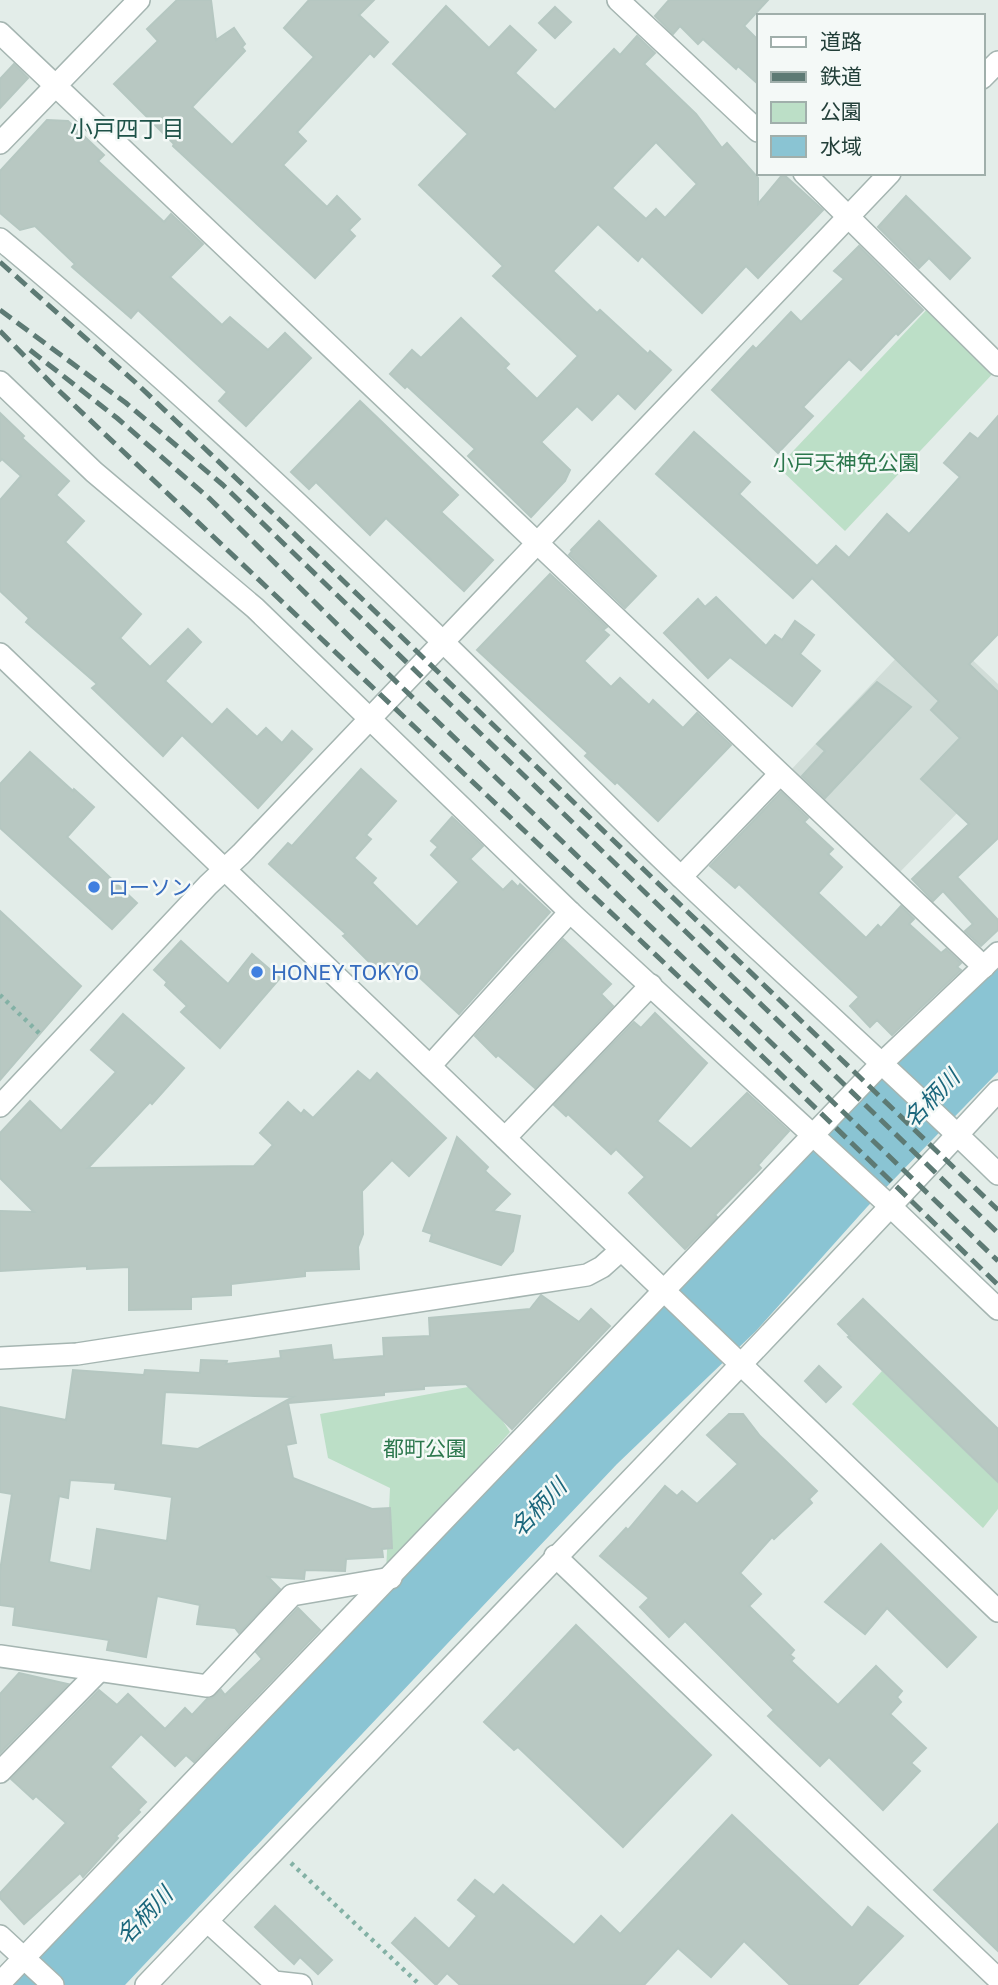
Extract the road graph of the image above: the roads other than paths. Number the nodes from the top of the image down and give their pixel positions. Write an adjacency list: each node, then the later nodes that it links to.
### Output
1 (139, 0): 6 (street)
2 (627, 3): 7 (street)
3 (0, 33): 6 (street)
4 (998, 62): 5 (street)
5 (984, 76)
6 (55, 86): 8 (street); 15 (street)
7 (757, 130)
8 (0, 143)
9 (806, 175): 11 (street)
10 (888, 175): 11 (street)
11 (849, 215): 13 (street); 15 (street)
12 (0, 239): 16 (street)
13 (998, 365)
14 (0, 382): 18 (street)
15 (537, 542): 16 (street); 19 (street)
16 (442, 641): 18 (street); 21 (street)
17 (0, 654): 20 (street)
18 (370, 717): 20 (street); 22 (street)
19 (779, 775): 21 (street); 23 (street)
20 (224, 868): 26 (street); 28 (street)
21 (681, 877): 25 (street)
22 (570, 912): 24 (street); 26 (street)
23 (991, 960): 25 (street)
24 (651, 985): 30 (street); 31 (street)
25 (885, 1065): 29 (street); 30 (street)
26 (430, 1066): 31 (street)
27 (998, 1091): 29 (street)
28 (0, 1105)
29 (954, 1131): 32 (street); 33 (street)
30 (814, 1136): 33 (street); 35 (street)
31 (505, 1138): 34 (street)
32 (998, 1174)
33 (885, 1202): 36 (street); 38 (street)
34 (621, 1250): 35 (street); 37 (street)
35 (666, 1294): 38 (street); 40 (street)
36 (998, 1309)
37 (0, 1358)
38 (738, 1363): 39 (street); 41 (street)
39 (555, 1556): 45 (street); 48 (street)
40 (391, 1578): 43 (street); 47 (street)
41 (998, 1611)
42 (0, 1656): 43 (street)
43 (99, 1671): 44 (street)
44 (0, 1772)
45 (207, 1921): 51 (street); 52 (street)
46 (0, 1936): 47 (street)
47 (24, 1958): 49 (street); 50 (street)
48 (998, 1979)
49 (0, 1983)
50 (53, 1985)
51 (146, 1985)
52 (301, 1985)

